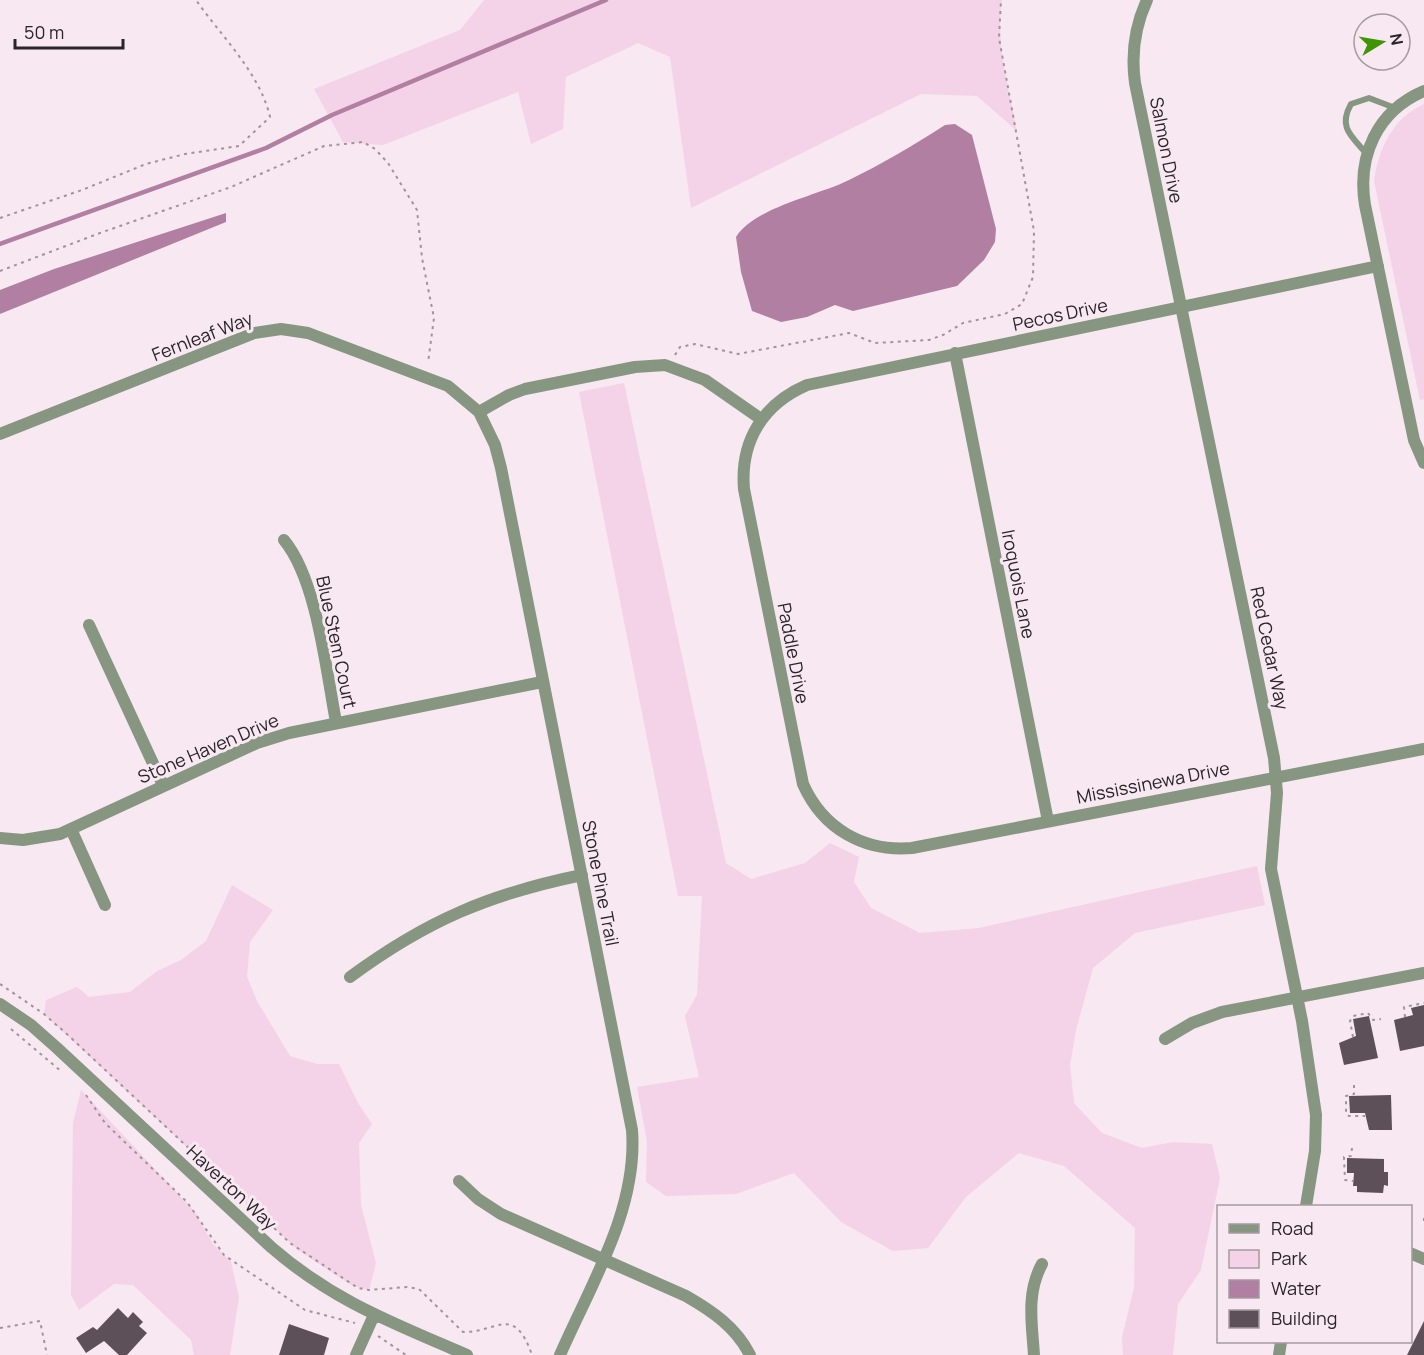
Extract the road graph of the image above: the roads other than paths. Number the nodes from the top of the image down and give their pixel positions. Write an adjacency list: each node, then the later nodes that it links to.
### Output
1 (1147, 0): 6 (street, Salmon Drive)
2 (1424, 91): 3 (street)
3 (1395, 108): 4 (street); 4 (lane)
4 (1366, 153): 5 (street)
5 (1378, 266): 6 (street, Pecos Drive); 11 (street)
6 (1180, 307): 7 (street, Pecos Drive); 17 (street, Red Cedar Way)
7 (955, 353): 9 (street, Pecos Drive); 19 (street, Iroquois Lane)
8 (479, 412): 9 (street); 10 (street, Fernleaf Way); 14 (street, Stone Pine Trail)
9 (761, 419): 22 (street, Paddle Drive)
10 (0, 434)
11 (1424, 463)
12 (284, 540): 15 (street, Blue Stem Court)
13 (89, 625): 18 (street)
14 (542, 682): 15 (street, Stone Haven Drive); 23 (street, Stone Pine Trail)
15 (336, 722): 18 (street, Stone Haven Drive)
16 (1424, 749): 17 (street, Mississinewa Drive)
17 (1277, 777): 19 (street, Mississinewa Drive); 27 (street, Red Cedar Way)
18 (163, 785): 20 (street, Stone Haven Drive)
19 (1048, 821): 22 (street, Mississinewa Drive)
20 (71, 829): 21 (street, Stone Haven Drive); 24 (street)
21 (0, 838)
22 (889, 848)
23 (582, 874): 26 (street); 32 (street, Stone Pine Trail)
24 (105, 905)
25 (1424, 973): 27 (street)
26 (350, 977)
27 (1297, 997): 29 (street); 31 (street, Red Cedar Way)
28 (0, 1004): 34 (street, Haverton Way)
29 (1165, 1039)
30 (459, 1181): 32 (street)
31 (1306, 1205)
32 (602, 1260): 37 (street, Stone Pine Trail); 38 (street)
33 (1042, 1264): 39 (street)
34 (374, 1315): 35 (street); 36 (street, Haverton Way)
35 (356, 1355)
36 (467, 1355)
37 (560, 1355)
38 (750, 1355)
39 (1034, 1355)

